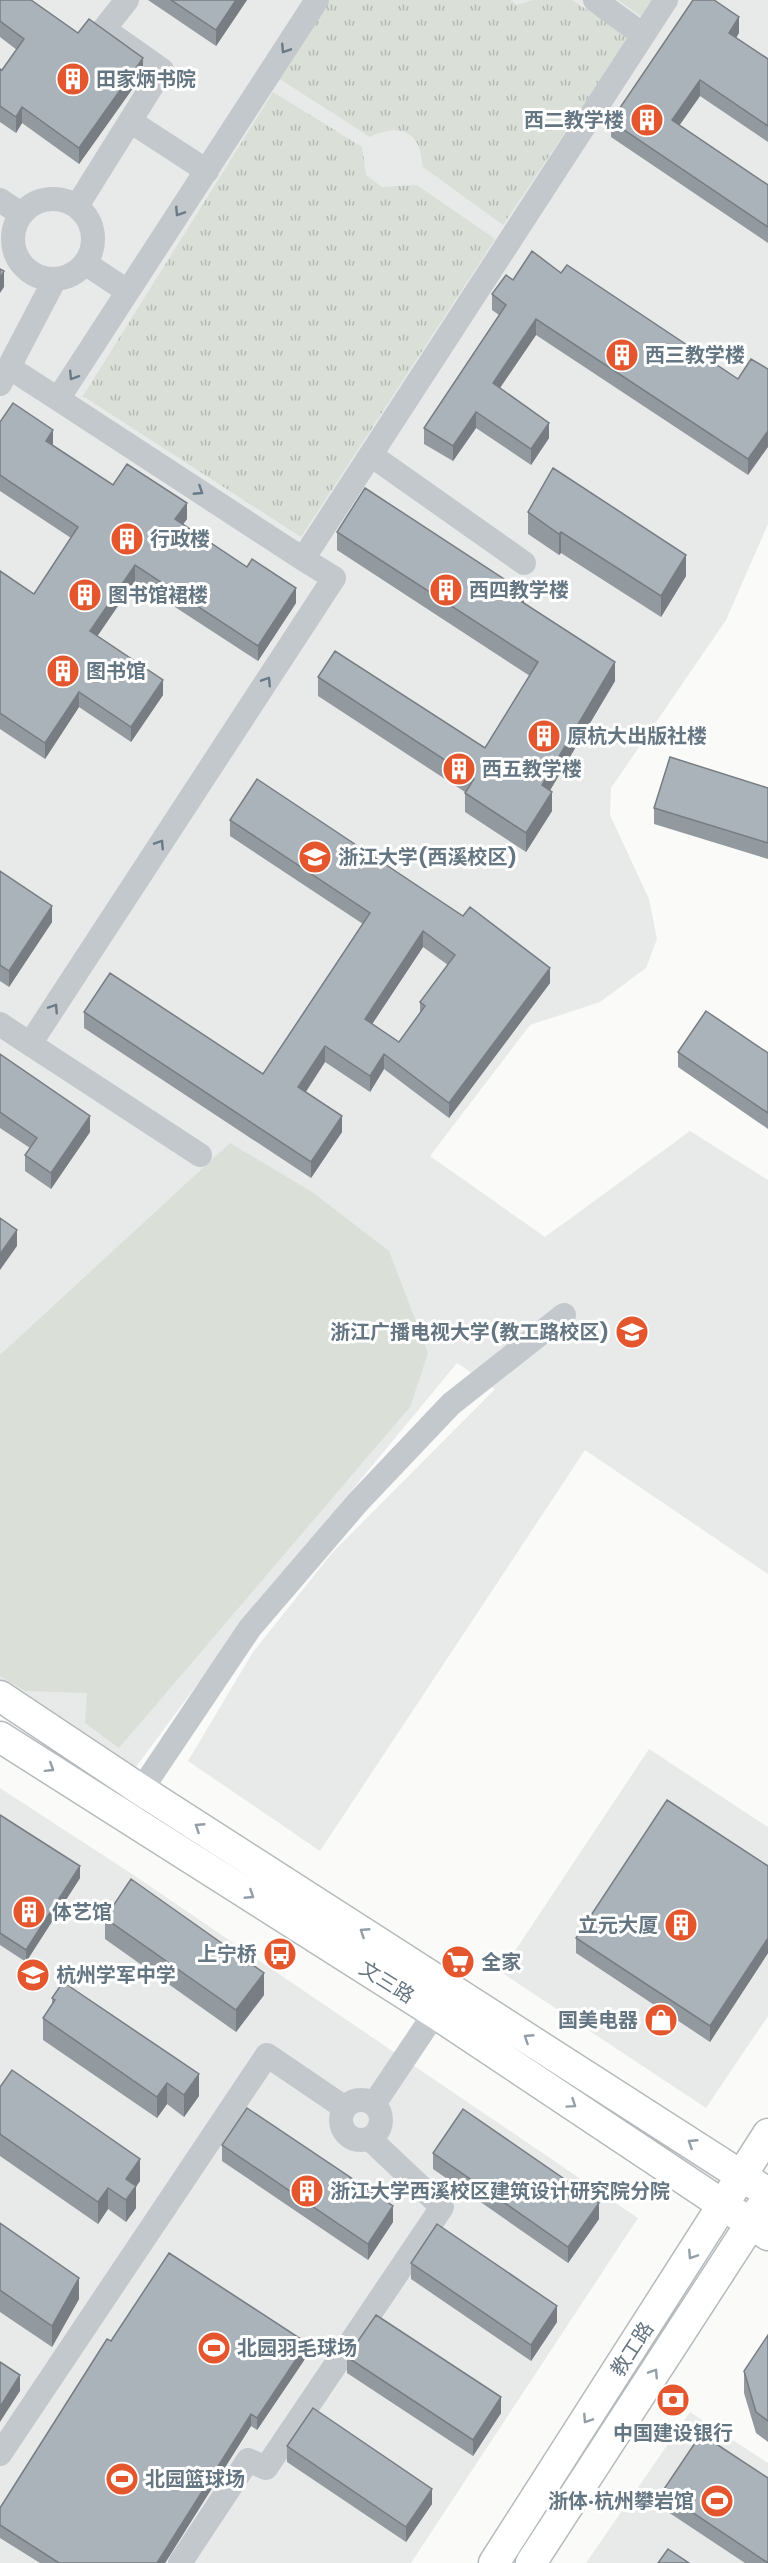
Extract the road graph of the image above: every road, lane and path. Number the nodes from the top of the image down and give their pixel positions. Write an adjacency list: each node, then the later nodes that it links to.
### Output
1 (127, 0): 6 (lane)
2 (317, 0): 7 (lane, one-way to 7)
3 (595, 0): 5 (lane)
4 (666, 0): 5 (lane)
5 (644, 35): 16 (lane)
6 (130, 121): 7 (lane); 9 (lane)
7 (207, 171): 13 (lane, one-way to 13)
8 (0, 200): 10 (lane)
9 (77, 206): 10 (lane); 11 (lane)
10 (21, 214): 12 (lane)
11 (85, 263): 12 (lane); 13 (lane)
12 (55, 279): 14 (lane)
13 (127, 291): 15 (lane, one-way to 15)
14 (5, 376): 15 (lane)
15 (58, 399): 17 (lane, one-way to 17)
16 (371, 455): 17 (lane); 18 (lane)
17 (303, 559): 20 (lane, one-way to 17)
18 (524, 563)
19 (0, 1024): 20 (lane)
20 (30, 1044): 21 (lane)
21 (200, 1155)
22 (564, 1315): 25 (lane)
23 (0, 1696): 25 (main road, 文三路)
24 (0, 1737): 26 (main road, 文三路, one-way to 26)
25 (141, 1790): 26 (lane); 32 (main road, 文三路, one-way to 25)
26 (124, 1815): 27 (main road, 文三路, one-way to 27)
27 (435, 2013): 28 (lane); 34 (main road, 文三路, one-way to 34)
28 (374, 2104): 29 (lane); 31 (lane)
29 (345, 2108): 31 (lane); 36 (lane)
30 (768, 2134): 32 (main road, 教工路)
31 (370, 2139): 37 (lane)
32 (741, 2174): 33 (main road, 文三路); 34 (main road, 教工路)
33 (768, 2194): 35 (main road, 教工路)
34 (724, 2206): 35 (main road, 文三路); 38 (main road, 教工路, one-way to 38)
35 (760, 2230): 39 (main road, 教工路, one-way to 35)
36 (0, 2454)
37 (180, 2563)
38 (494, 2563)
39 (531, 2563)

